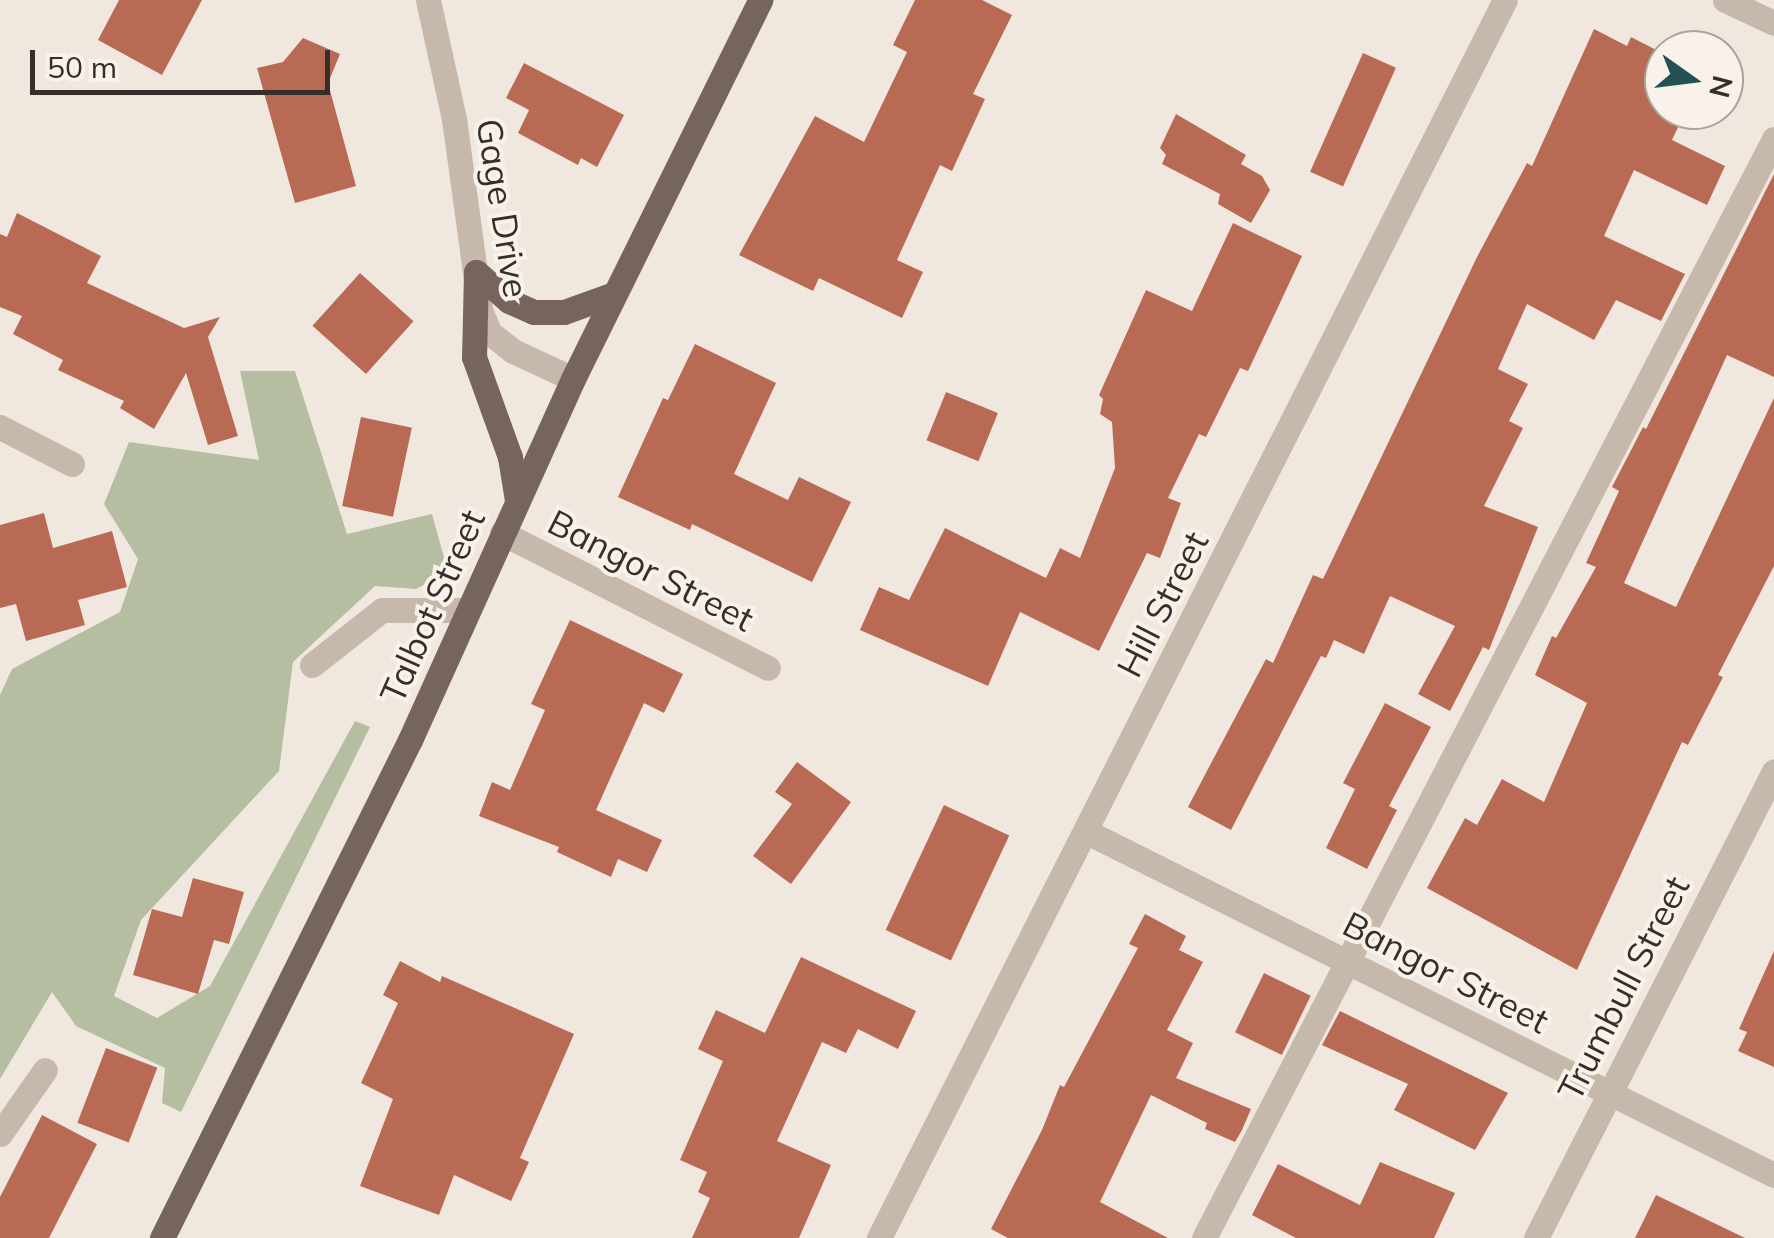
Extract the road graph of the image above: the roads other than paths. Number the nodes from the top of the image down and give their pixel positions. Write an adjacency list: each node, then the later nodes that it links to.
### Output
1 (428, 0): 7 (street, Gage Drive)
2 (760, 0): 8 (main road, Talbot Street)
3 (1505, 0): 18 (street, Hill Street)
4 (1725, 0): 5 (street)
5 (1774, 23)
6 (1774, 139): 19 (street)
7 (476, 272): 8 (main road); 9 (street, Gage Drive); 12 (main road)
8 (614, 294): 9 (main road, Talbot Street)
9 (573, 378): 12 (main road, Talbot Street)
10 (0, 427): 11 (street)
11 (72, 464)
12 (517, 501): 13 (main road, Talbot Street)
13 (502, 534): 14 (main road, Talbot Street); 16 (street, Bangor Street)
14 (468, 610): 15 (street); 24 (main road, Talbot Street)
15 (312, 665)
16 (768, 668)
17 (1774, 771): 21 (street, Trumbull Street)
18 (1087, 832): 19 (street, Bangor Street); 25 (street, Hill Street)
19 (1344, 960): 21 (street, Bangor Street); 26 (street)
20 (45, 1070): 22 (street)
21 (1609, 1092): 23 (street, Bangor Street); 27 (street, Trumbull Street)
22 (0, 1134)
23 (1774, 1175)
24 (162, 1238)
25 (879, 1238)
26 (1204, 1238)
27 (1536, 1238)

